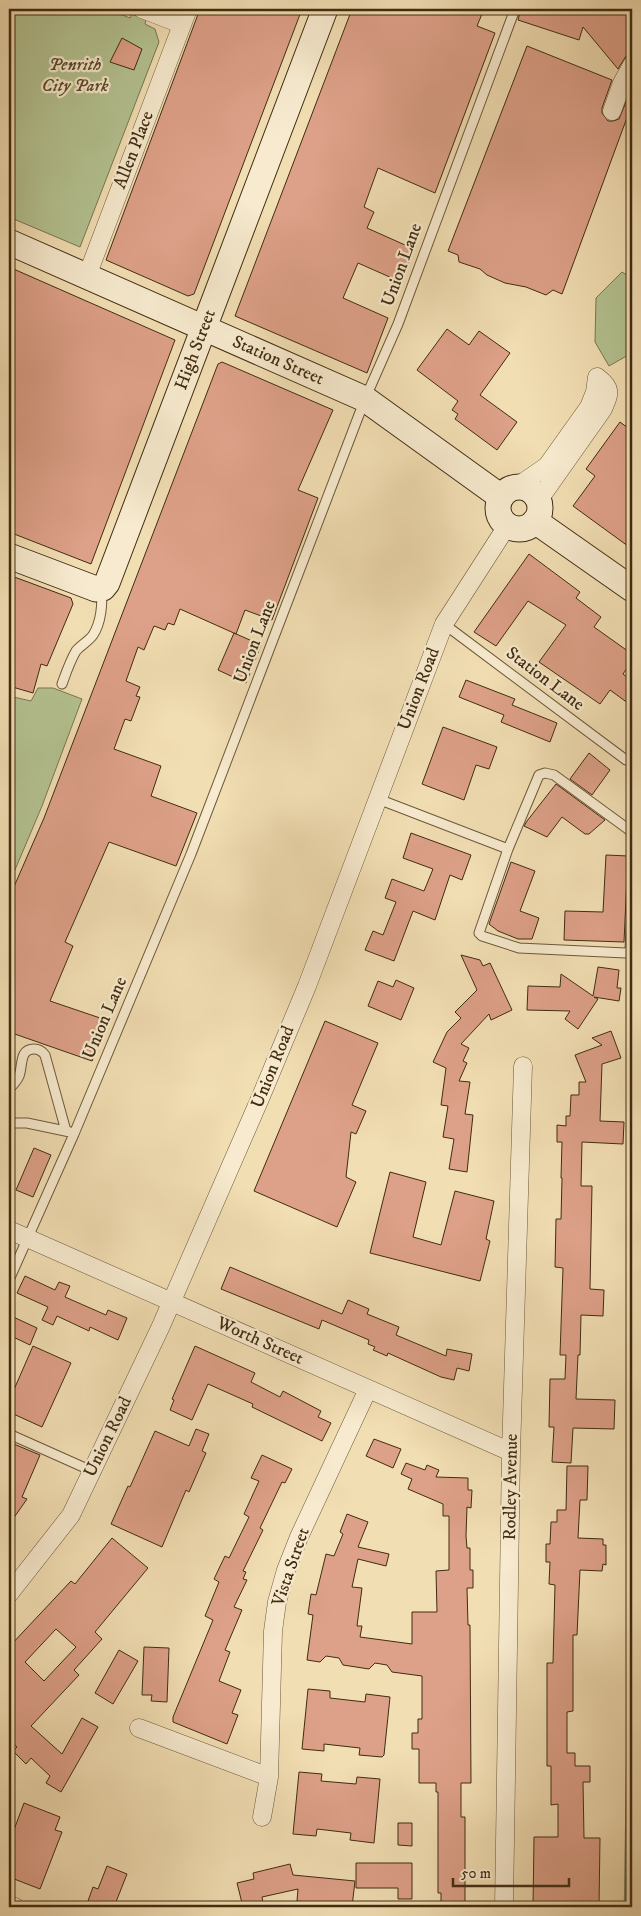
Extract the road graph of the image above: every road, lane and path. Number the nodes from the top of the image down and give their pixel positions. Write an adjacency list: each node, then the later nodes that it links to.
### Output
1 (142, 9): 4 (street, Allen Place)
2 (324, 9): 9 (street, High Street)
3 (516, 9): 10 (lane, Union Lane)
4 (184, 16): 8 (street, Allen Place)
5 (632, 65): 6 (street)
6 (612, 111)
7 (9, 242): 8 (street, Station Street)
8 (87, 276): 9 (street, Station Street)
9 (204, 327): 10 (street, Station Street); 15 (street, High Street)
10 (365, 399): 11 (street, Station Street); 27 (lane, Union Lane)
11 (508, 492): 12 (street); 12 (street); 13 (street)
12 (537, 511): 13 (street); 16 (street)
13 (507, 526): 17 (street, Union Road)
14 (9, 556): 15 (street)
15 (100, 589): 18 (lane)
16 (632, 589)
17 (444, 624): 19 (lane, Station Lane); 20 (street, Union Road)
18 (62, 684)
19 (626, 760)
20 (378, 798): 22 (lane); 31 (street, Union Road)
21 (632, 832): 22 (lane)
22 (508, 849): 23 (lane)
23 (632, 904)
24 (523, 1066): 34 (street, Rodley Avenue)
25 (9, 1088): 27 (lane)
26 (9, 1123): 27 (lane)
27 (70, 1132): 29 (lane, Union Lane)
28 (9, 1230): 29 (street, Worth Street)
29 (28, 1239): 30 (lane, Union Lane); 31 (street, Worth Street)
30 (9, 1280)
31 (172, 1303): 32 (street, Worth Street); 35 (street, Union Road)
32 (368, 1389): 34 (street, Worth Street); 38 (street, Vista Street)
33 (9, 1434): 35 (lane)
34 (511, 1452): 42 (street, Rodley Avenue)
35 (92, 1471): 36 (street, Union Road)
36 (9, 1594)
37 (139, 1728): 38 (street)
38 (269, 1777): 39 (street, Vista Street)
39 (262, 1817)
40 (9, 1905): 41 (street)
41 (15, 1907)
42 (504, 1907)

